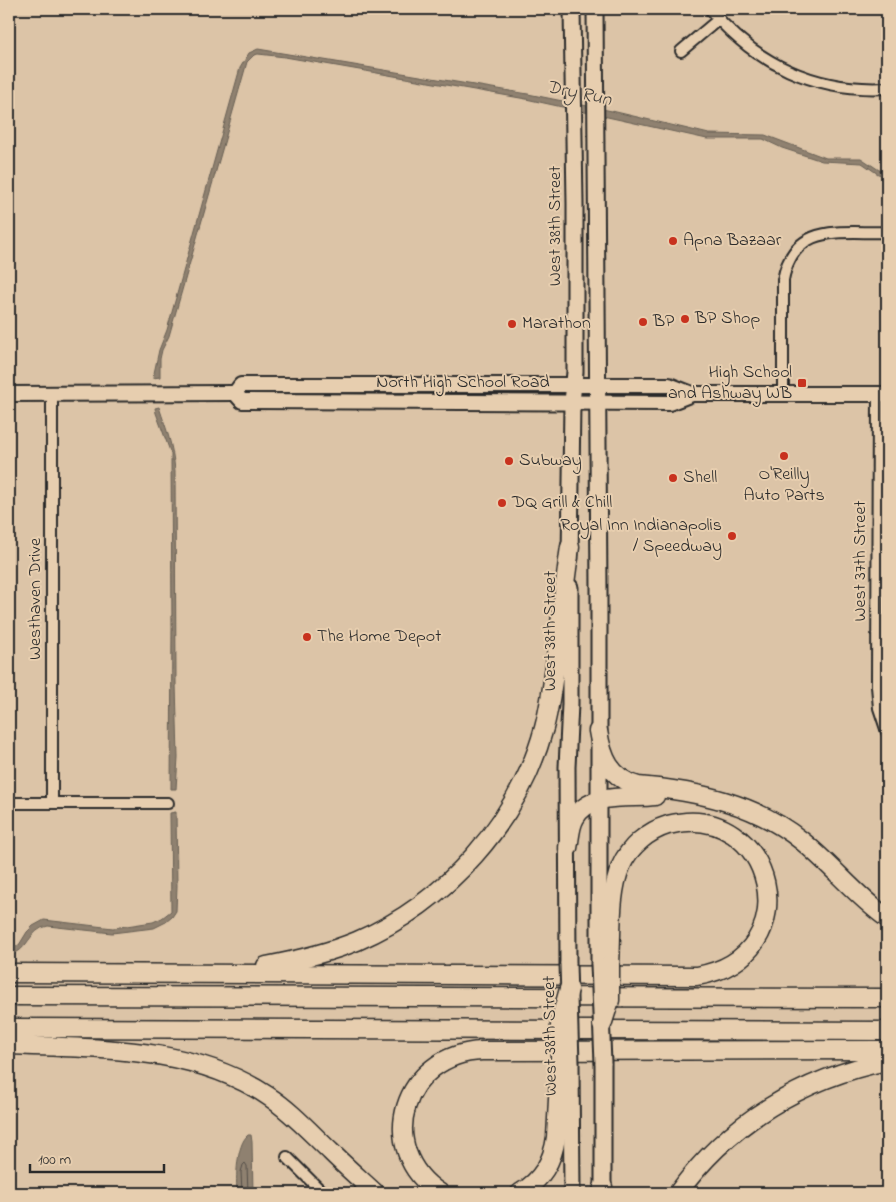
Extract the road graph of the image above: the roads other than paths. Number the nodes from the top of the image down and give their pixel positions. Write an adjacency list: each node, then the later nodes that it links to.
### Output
1 (572, 9): 8 (main road, West 38th Street)
2 (595, 9): 9 (main road)
3 (710, 9): 4 (street)
4 (719, 19): 5 (street); 6 (street)
5 (681, 51)
6 (887, 88)
7 (887, 232): 14 (street)
8 (575, 386): 9 (street, North High School Road); 10 (street, North High School Road); 16 (main road, West 38th Street)
9 (598, 386): 13 (street, North High School Road); 17 (main road)
10 (235, 393): 12 (street, North High School Road); 16 (street, North High School Road)
11 (9, 394): 12 (street, North High School Road)
12 (52, 394): 26 (street, Westhaven Drive)
13 (692, 394): 14 (street, North High School Road); 17 (street, North High School Road)
14 (783, 394): 15 (street, North High School Road)
15 (883, 394): 18 (street, West 37th Street)
16 (572, 403): 17 (street, North High School Road); 19 (main road, West 38th Street)
17 (598, 403): 22 (main road)
18 (882, 545): 20 (street, West 37th Street)
19 (570, 547): 28 (main road, West 38th Street); 32 (highway)
20 (882, 686): 21 (street, West 37th Street)
21 (886, 730)
22 (598, 731): 23 (highway); 24 (main road)
23 (683, 793): 24 (highway); 29 (highway)
24 (598, 801): 28 (highway); 30 (main road)
25 (9, 803): 26 (street)
26 (52, 803): 27 (street)
27 (168, 803)
28 (568, 848): 33 (main road, West 38th Street, bridge)
29 (887, 918)
30 (605, 964): 32 (highway); 36 (highway, bridge)
31 (9, 973): 32 (highway)
32 (191, 973)
33 (569, 989): 42 (highway, bridge)
34 (9, 996): 35 (highway)
35 (887, 998)
36 (602, 1025): 44 (main road, bridge)
37 (9, 1028): 38 (highway)
38 (887, 1031)
39 (9, 1045): 46 (highway)
40 (887, 1050): 47 (highway)
41 (887, 1061): 50 (highway)
42 (566, 1062): 48 (highway); 49 (main road, West 38th Street)
43 (287, 1157): 45 (street)
44 (602, 1191)
45 (323, 1193)
46 (375, 1193)
47 (440, 1193)
48 (520, 1193)
49 (572, 1193)
50 (678, 1193)

